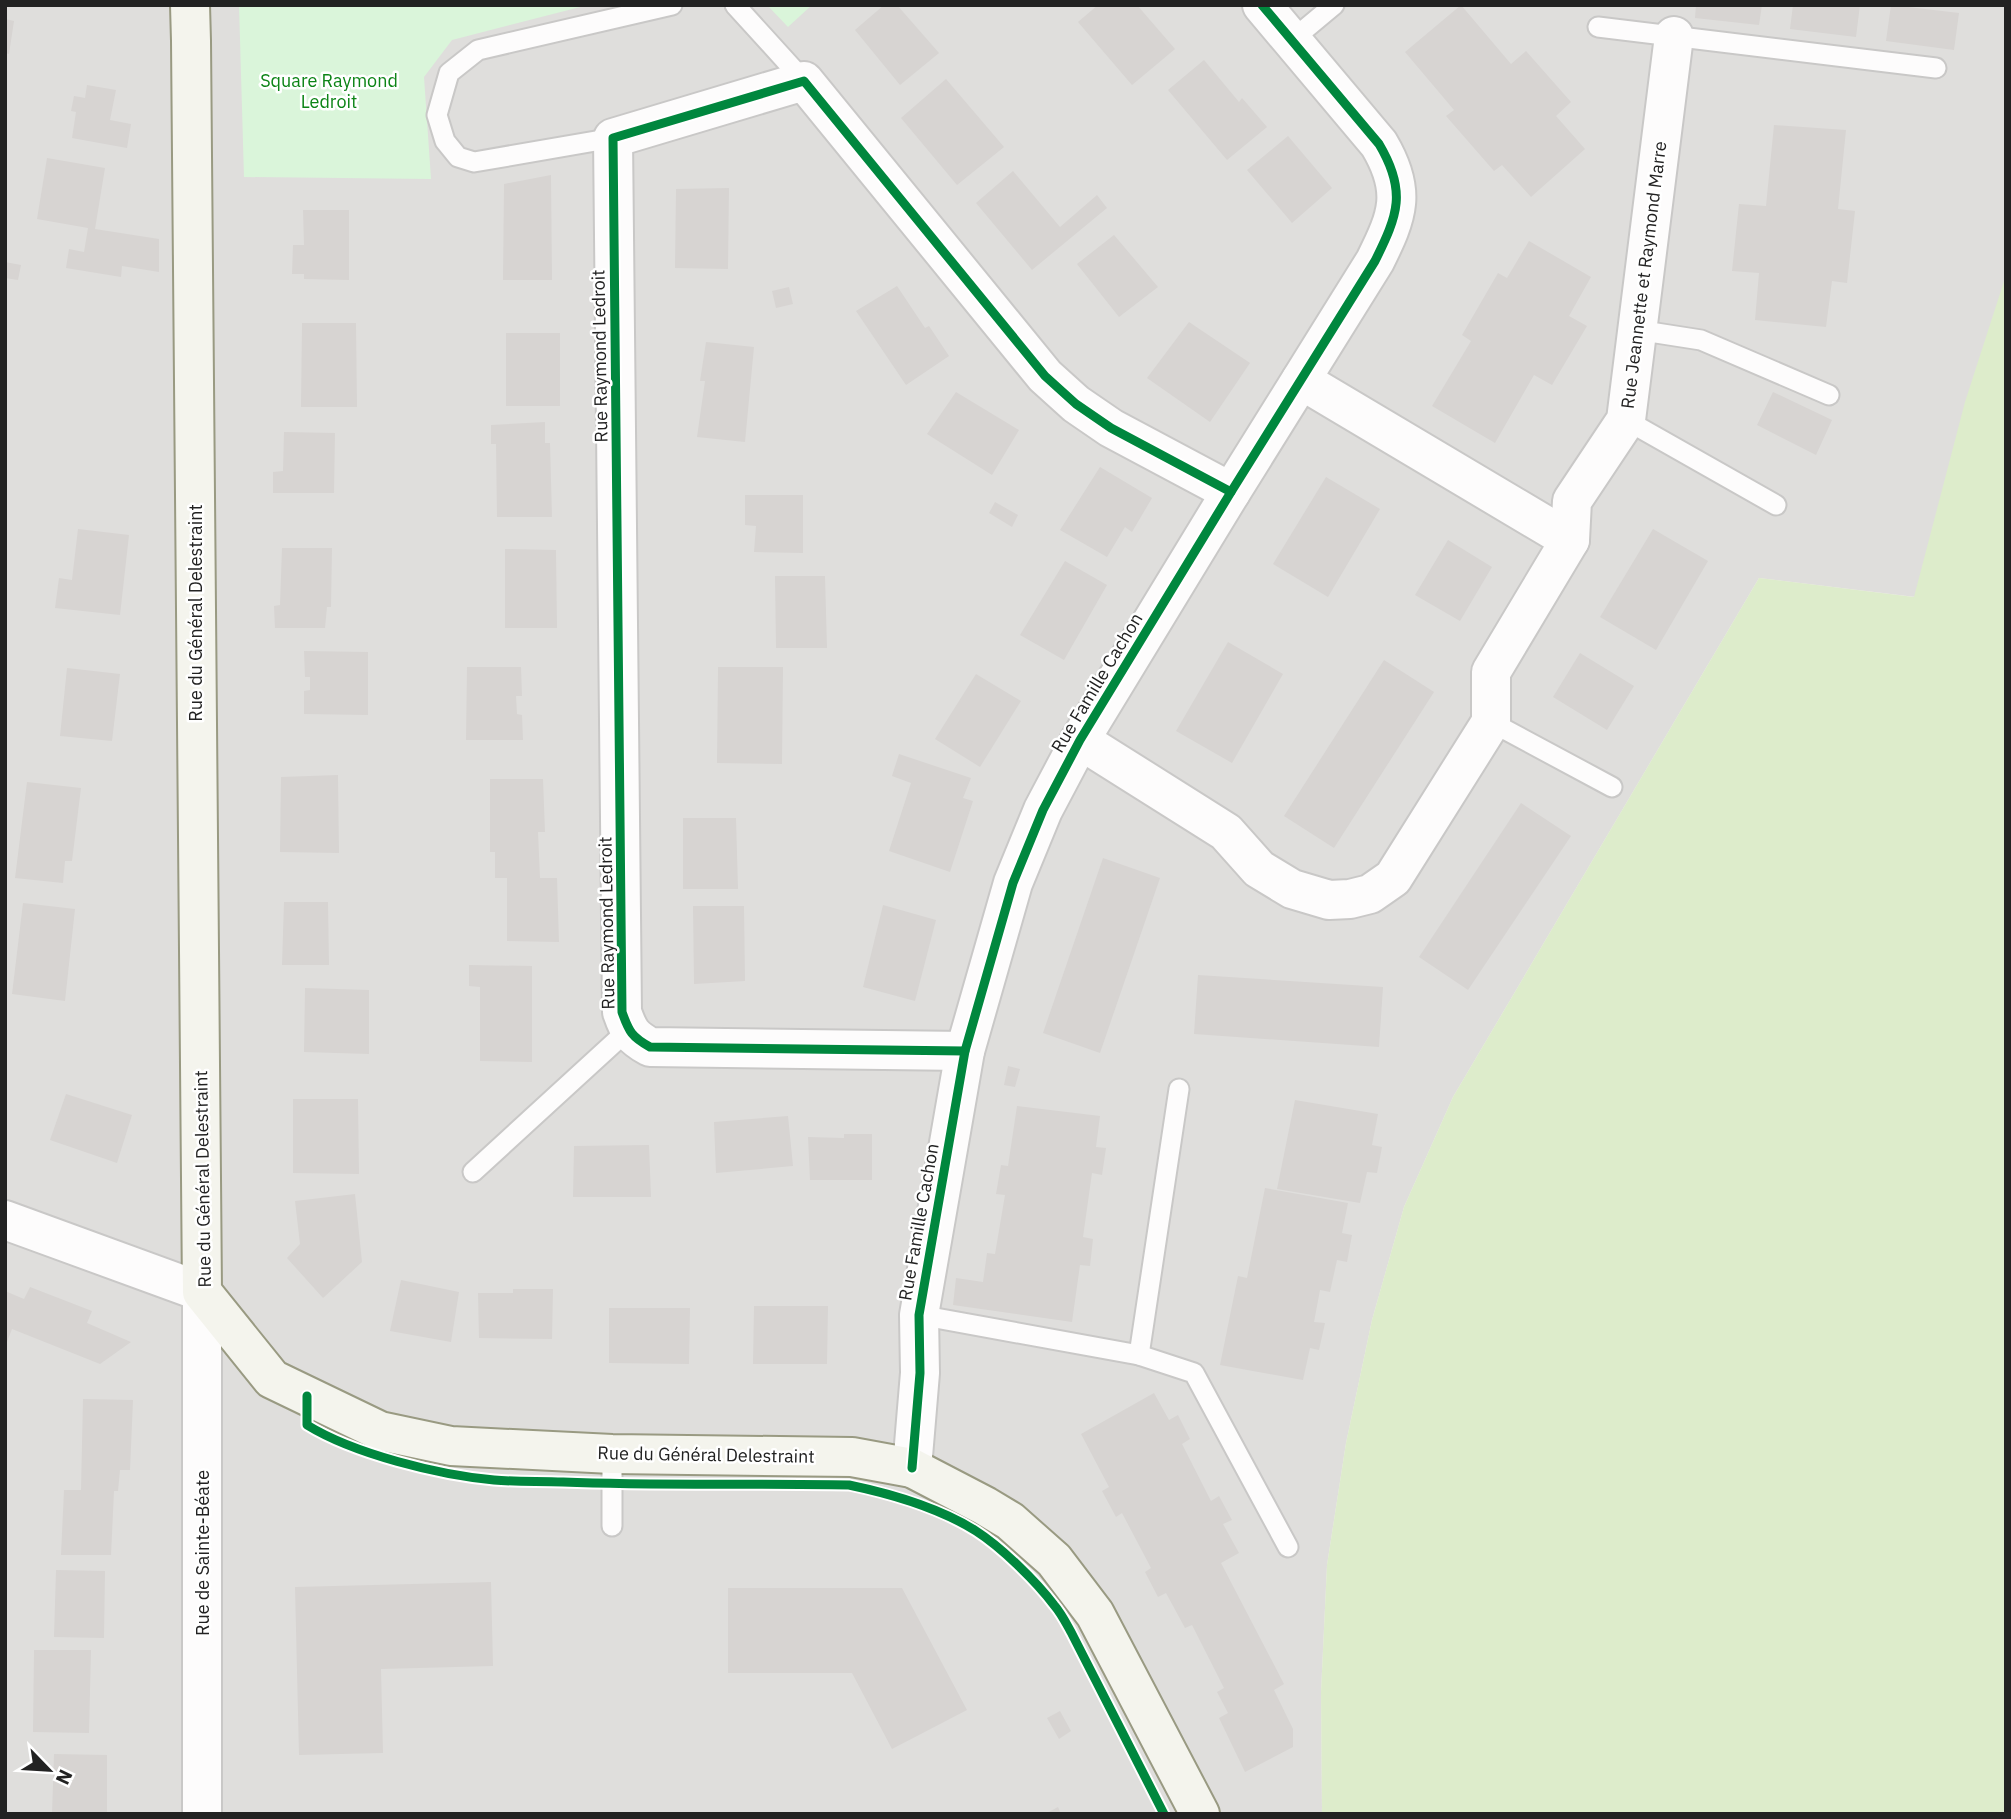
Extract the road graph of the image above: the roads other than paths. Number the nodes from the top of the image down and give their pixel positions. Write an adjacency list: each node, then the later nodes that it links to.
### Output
1 (190, 5): 27 (street, Rue du Général Delestraint)
2 (672, 5): 11 (lane)
3 (735, 5): 10 (lane)
4 (1262, 5): 8 (street, Rue Famille Cachon)
5 (1334, 5): 8 (lane)
6 (1598, 27): 7 (lane)
7 (1674, 36): 9 (lane); 12 (street, Rue Jeannette et Raymond Marre)
8 (1292, 40): 13 (street, Rue Famille Cachon)
9 (1937, 68)
10 (804, 81): 11 (street); 16 (street)
11 (613, 138): 22 (street, Rue Raymond Ledroit)
12 (1637, 330): 14 (lane); 15 (street, Rue Jeannette et Raymond Marre)
13 (1300, 380): 16 (street, Rue Famille Cachon); 18 (street)
14 (1829, 395)
15 (1626, 420): 17 (lane); 18 (street, Rue Jeannette et Raymond Marre)
16 (1231, 492): 20 (street, Rue Famille Cachon)
17 (1776, 505)
18 (1570, 540): 19 (street, Rue Jeannette et Raymond Marre)
19 (1490, 722): 20 (street); 21 (lane)
20 (1080, 740): 23 (street, Rue Famille Cachon)
21 (1612, 787)
22 (628, 1030): 23 (street, Rue Raymond Ledroit); 25 (lane)
23 (965, 1051): 28 (street, Rue Famille Cachon)
24 (1179, 1089): 29 (lane)
25 (473, 1171)
26 (5, 1220): 27 (street)
27 (202, 1292): 30 (street, Rue du Général Delestraint); 34 (street, Rue de Sainte-Béate)
28 (919, 1315): 29 (lane); 31 (street, Rue Famille Cachon)
29 (1139, 1355): 33 (lane)
30 (612, 1454): 31 (street, Rue du Général Delestraint); 32 (lane)
31 (912, 1468): 35 (street, Rue du Général Delestraint)
32 (612, 1526)
33 (1288, 1547)
34 (202, 1814)
35 (1200, 1814)

